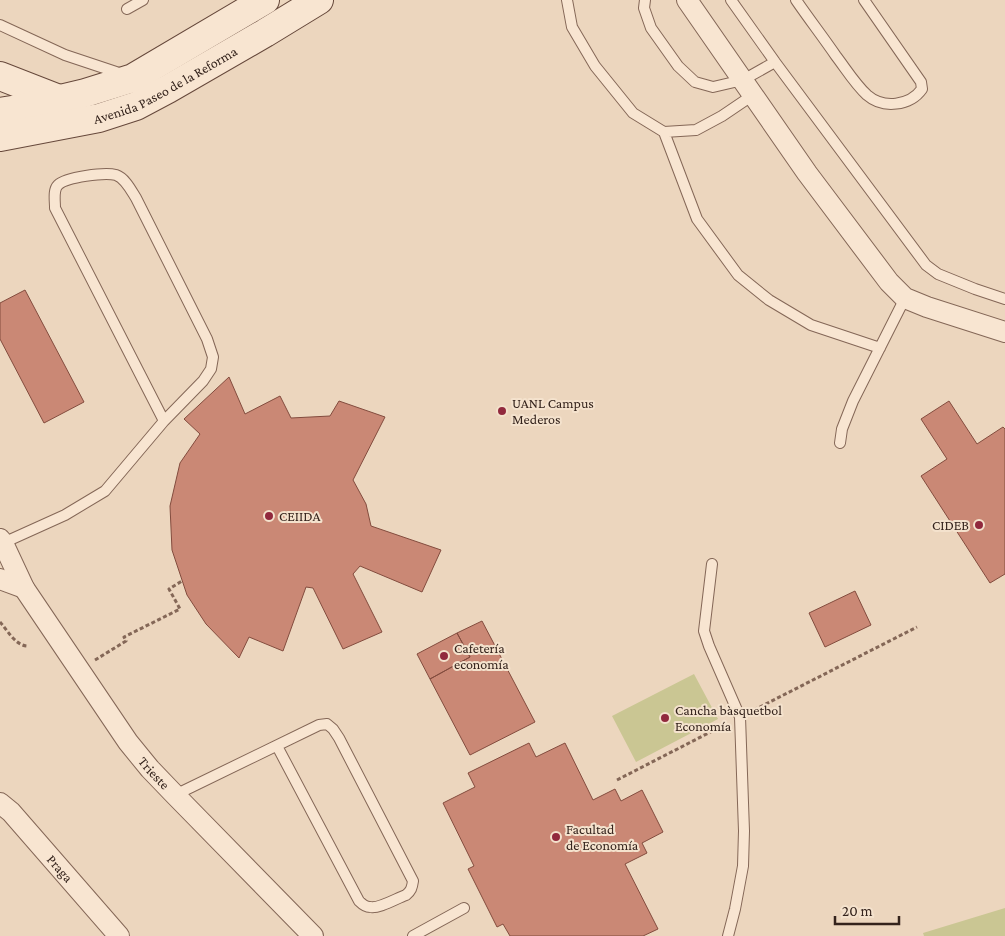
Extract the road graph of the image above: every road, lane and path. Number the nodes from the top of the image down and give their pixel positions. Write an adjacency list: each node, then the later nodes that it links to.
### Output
1 (143, 0): 10 (lane)
2 (266, 0): 14 (street, Avenida Paseo de la Reforma)
3 (318, 0): 19 (street, Avenida Paseo de la Reforma)
4 (568, 0): 18 (lane)
5 (645, 0): 15 (lane)
6 (687, 0): 15 (street)
7 (731, 0): 12 (lane)
8 (796, 0): 9 (lane)
9 (864, 0)
10 (127, 9)
11 (0, 24): 14 (lane)
12 (775, 62): 15 (lane); 21 (lane)
13 (0, 76): 16 (street)
14 (134, 78): 16 (street, Avenida Paseo de la Reforma)
15 (748, 88): 18 (lane); 20 (street)
16 (59, 99): 17 (street, Avenida Paseo de la Reforma)
17 (0, 112)
18 (664, 132): 23 (lane)
19 (0, 137)
20 (906, 298): 22 (street); 23 (lane)
21 (1005, 299)
22 (1005, 332)
23 (880, 348): 25 (lane)
24 (164, 420): 24 (lane); 26 (lane)
25 (840, 443)
26 (2, 541): 30 (street, Trieste)
27 (712, 564): 35 (lane)
28 (0, 579): 30 (street)
29 (182, 581): 34 (path)
30 (24, 588): 34 (street, Trieste)
31 (0, 622): 33 (path)
32 (917, 627): 35 (path)
33 (28, 646)
34 (80, 669): 38 (street, Trieste)
35 (740, 717): 37 (path); 44 (lane)
36 (277, 746): 36 (lane); 38 (lane)
37 (617, 780)
38 (175, 795): 42 (street, Trieste)
39 (0, 803): 41 (street, Praga)
40 (464, 908): 43 (lane)
41 (118, 936)
42 (313, 936)
43 (413, 936)
44 (728, 936)

